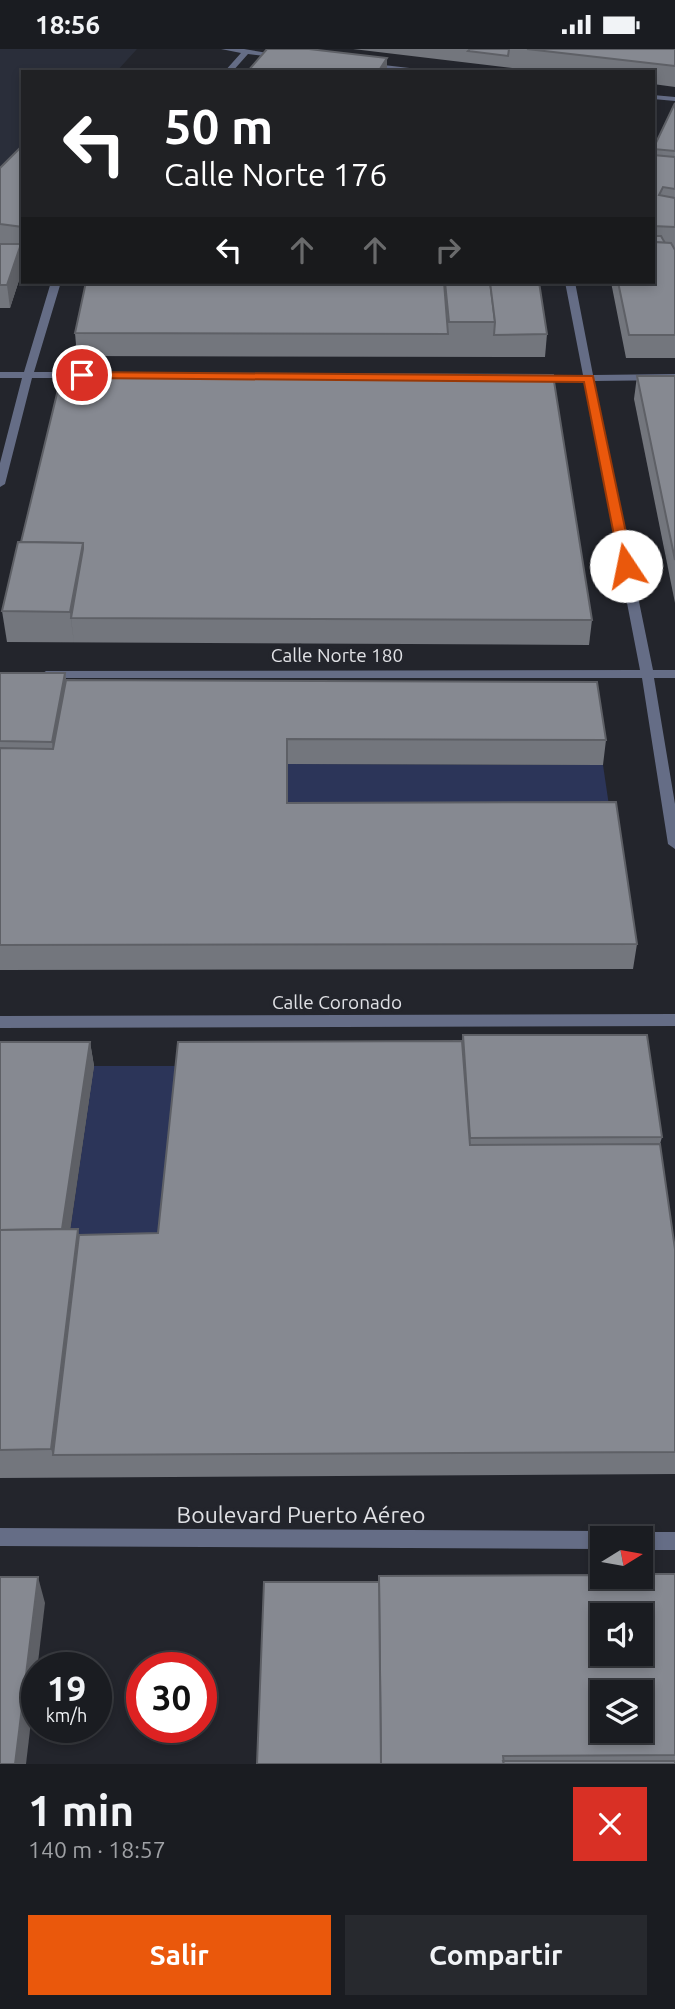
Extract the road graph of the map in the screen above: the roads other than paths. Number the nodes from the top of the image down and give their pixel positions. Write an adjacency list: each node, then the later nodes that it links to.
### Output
1 (225, 49): 2 (street)
2 (246, 52): 3 (street); 5 (street)
3 (298, 57)
4 (363, 65): 6 (street)
5 (230, 70)
6 (409, 70)
7 (655, 97): 8 (street)
8 (675, 99)
9 (55, 284): 11 (street)
10 (570, 284): 16 (street)
11 (28, 374): 12 (street); 13 (street); 17 (street)
12 (0, 375)
13 (97, 375)
14 (675, 377): 16 (street)
15 (521, 378): 16 (street)
16 (589, 379): 18 (street)
17 (0, 484)
18 (647, 673): 19 (street, Calle Norte 180); 20 (street, Calle Norte 180); 21 (street)
19 (675, 674)
20 (27, 675)
21 (675, 844)
22 (675, 1020): 23 (street, Calle Coronado)
23 (0, 1022)
24 (0, 1537): 25 (street, Boulevard Puerto Aéreo)
25 (590, 1540)
26 (653, 1541): 27 (street)
27 (675, 1541)

